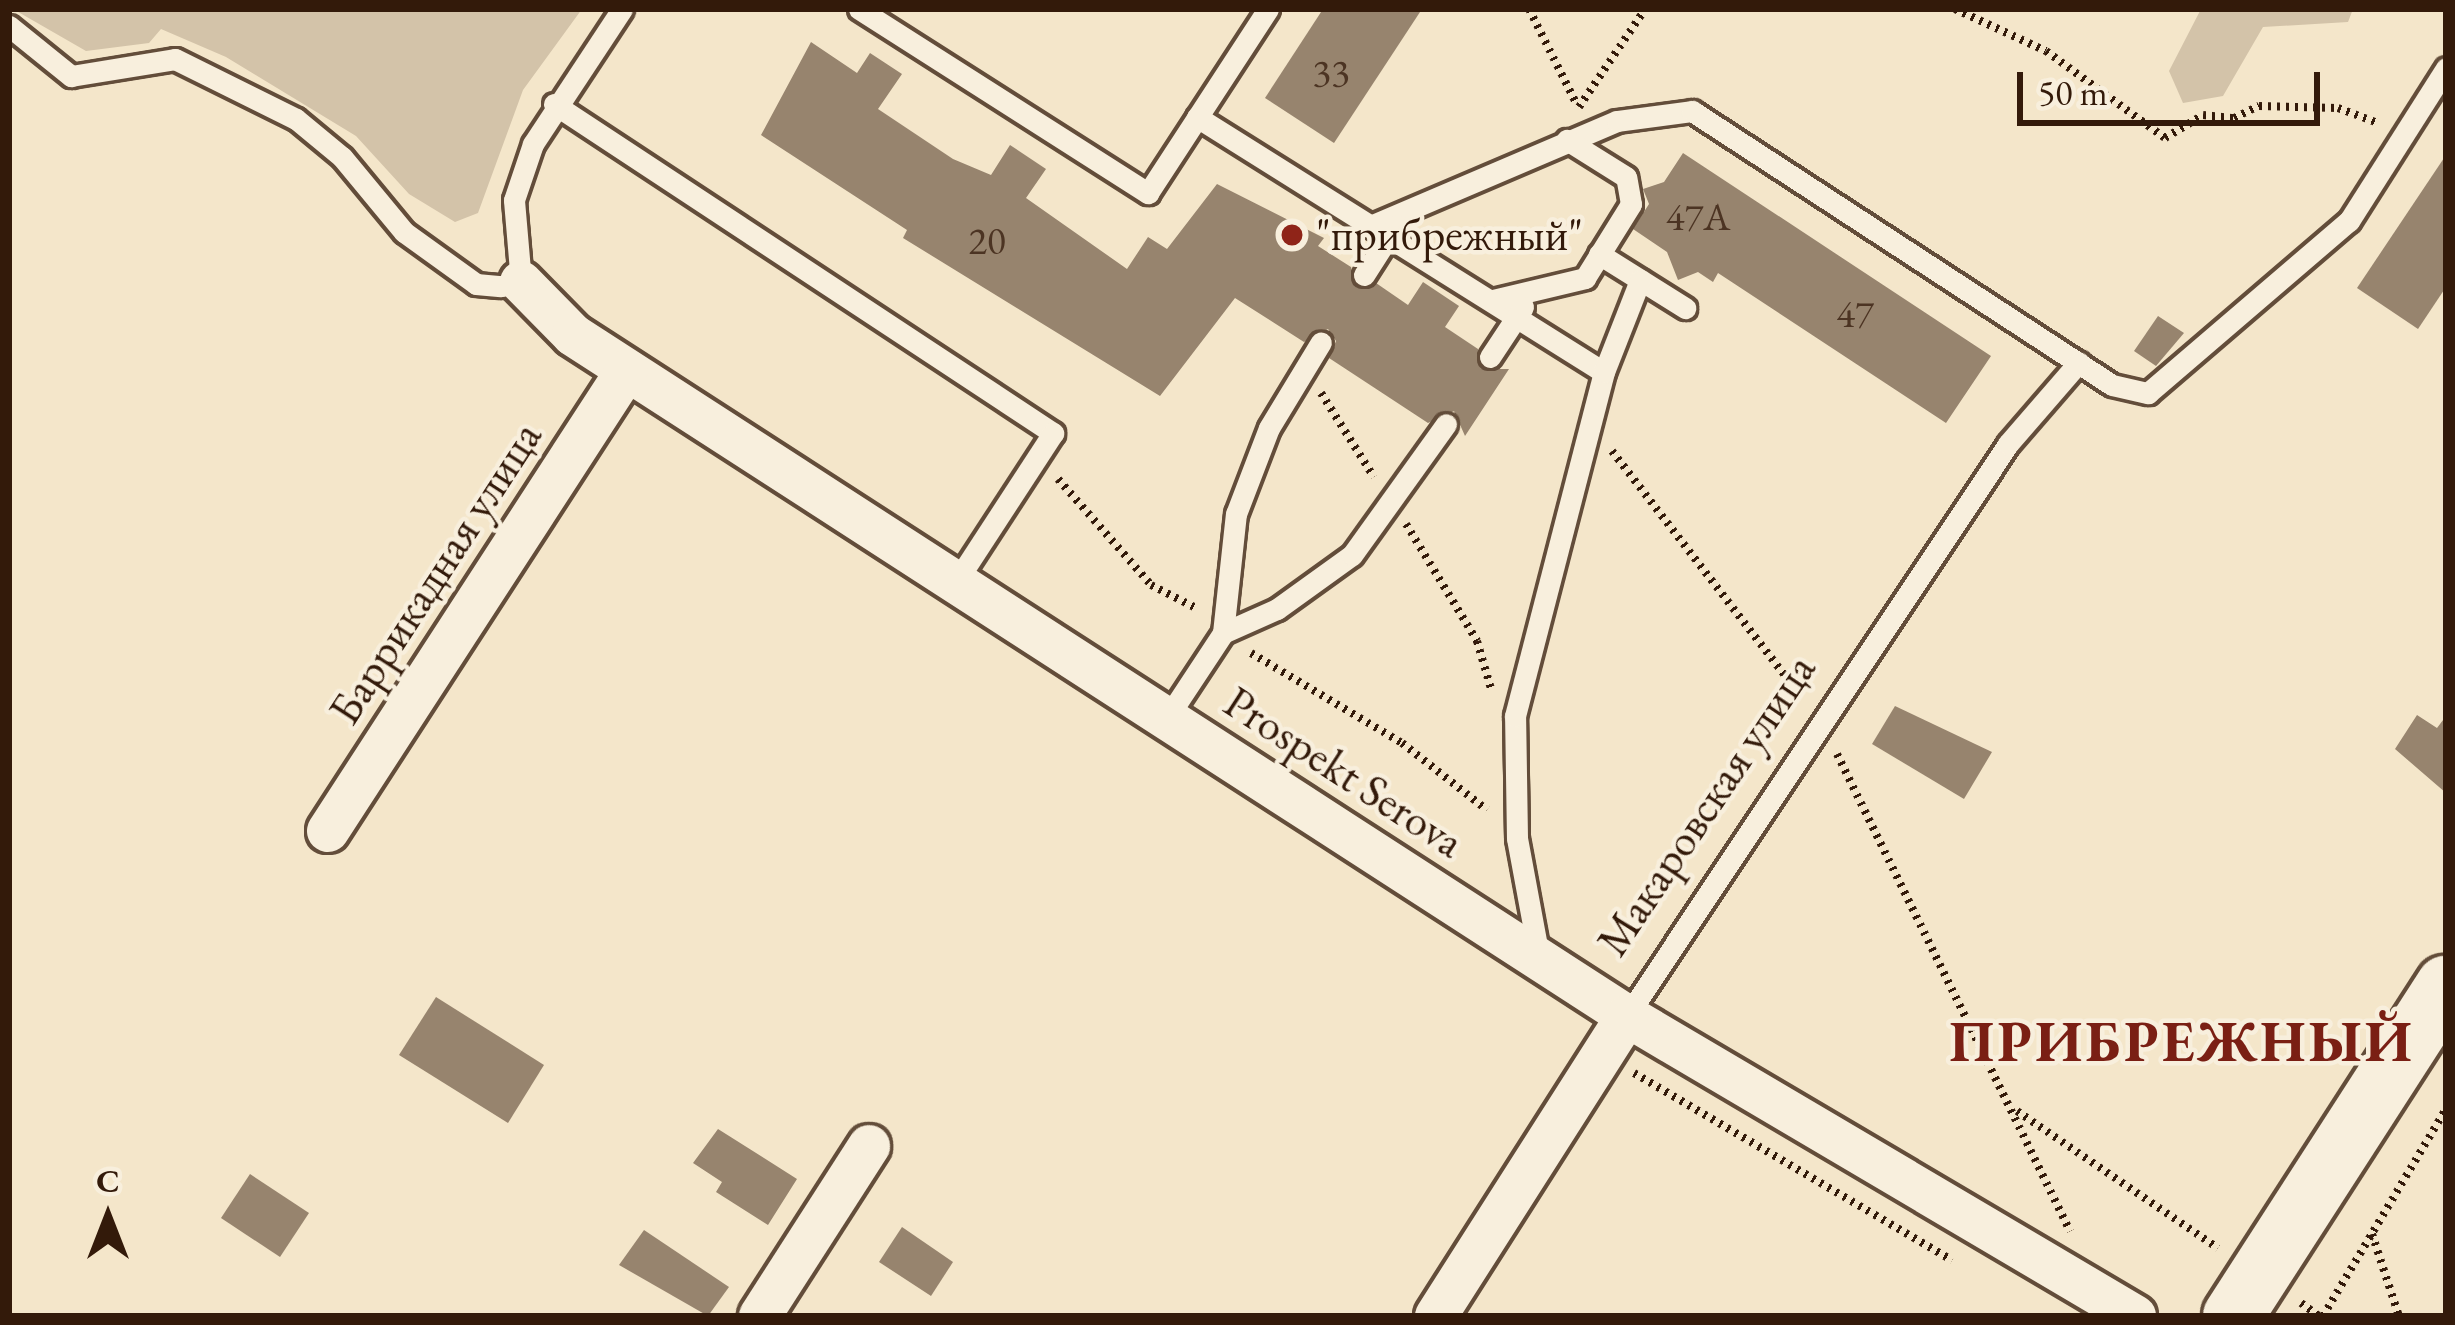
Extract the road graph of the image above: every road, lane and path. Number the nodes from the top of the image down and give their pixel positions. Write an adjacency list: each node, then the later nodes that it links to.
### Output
1 (622, 9): 10 (lane)
2 (859, 9): 7 (lane)
3 (1268, 9): 12 (lane)
4 (1529, 9): 11 (path)
5 (1645, 9): 11 (path)
6 (1955, 9): 13 (path)
7 (890, 17): 12 (lane)
8 (9, 26): 19 (lane)
9 (2446, 68): 13 (lane)
10 (554, 104): 19 (lane); 32 (lane)
11 (1579, 108): 14 (path)
12 (1198, 117): 15 (lane)
13 (2405, 133): 26 (lane)
14 (1575, 138): 15 (lane); 16 (lane); 26 (lane)
15 (1381, 230): 17 (lane); 21 (lane)
16 (1599, 254): 18 (lane); 20 (lane)
17 (1364, 275)
18 (1640, 280): 22 (lane); 29 (lane)
19 (521, 282): 28 (street, Prospekt Serova)
20 (1534, 290): 21 (lane); 23 (lane)
21 (1493, 300): 23 (lane)
22 (1685, 308)
23 (1517, 316): 25 (lane); 29 (lane)
24 (1321, 342): 27 (lane)
25 (1490, 357)
26 (2079, 362): 38 (lane, Макаровская улица)
27 (1303, 367): 33 (path); 35 (lane)
28 (628, 370): 34 (street, Prospekt Serova); 39 (street, Баррикадная улица)
29 (1604, 372): 31 (lane)
30 (1446, 424): 33 (lane)
31 (1592, 427): 36 (lane); 38 (path)
32 (1040, 454): 34 (lane); 35 (path)
33 (1393, 505): 35 (lane); 36 (path)
34 (956, 582): 37 (street, Prospekt Serova)
35 (1222, 633): 37 (lane); 40 (path)
36 (1515, 716): 40 (lane)
37 (1167, 718): 41 (street, Prospekt Serova)
38 (1822, 723): 43 (lane, Макаровская улица); 44 (path)
39 (328, 831)
40 (1516, 838): 41 (lane)
41 (1539, 958): 43 (street, Prospekt Serova)
42 (2446, 986): 49 (street)
43 (1627, 1016): 48 (street, Prospekt Serova); 51 (street, Макаровская улица)
44 (2014, 1109): 48 (path); 49 (path)
45 (2446, 1109): 47 (path)
46 (868, 1146): 50 (street)
47 (2372, 1233): 53 (path); 54 (path)
48 (2095, 1287): 52 (street, Prospekt Serova)
49 (2244, 1294): 53 (path)
50 (760, 1316)
51 (1436, 1316)
52 (2135, 1316)
53 (2321, 1316)
54 (2399, 1316)

